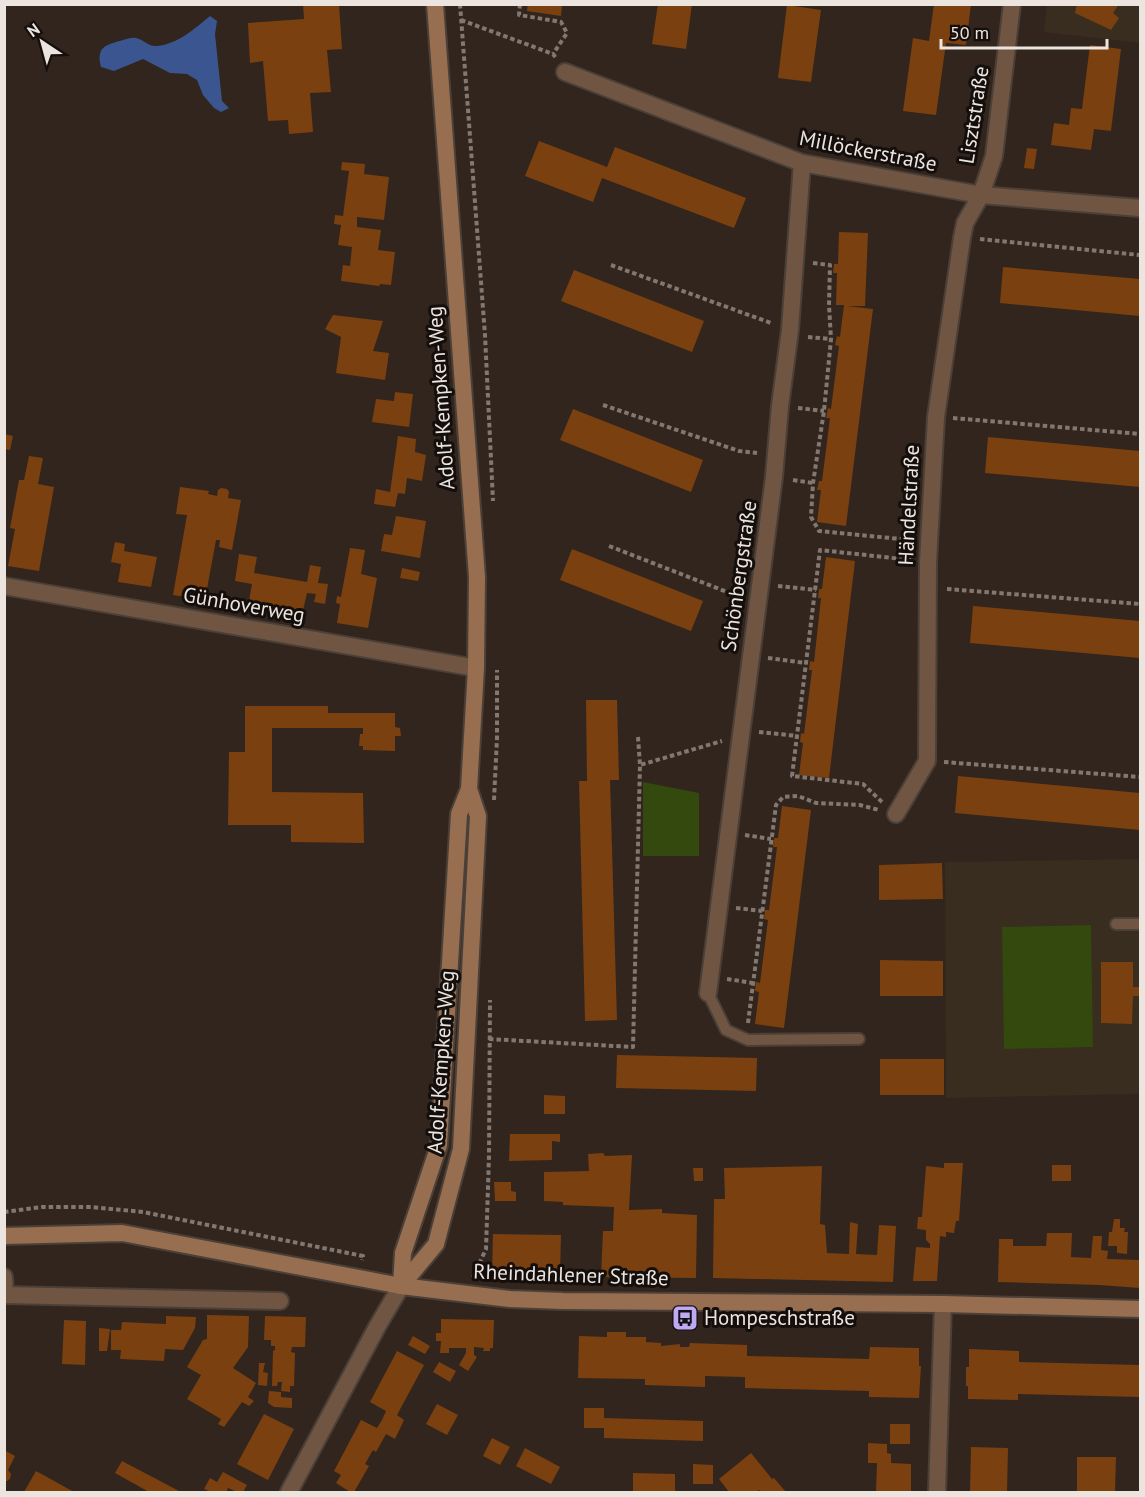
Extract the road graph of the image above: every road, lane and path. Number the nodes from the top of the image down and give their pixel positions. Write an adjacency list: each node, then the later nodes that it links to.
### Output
1 (520, 4): 4 (path)
2 (1012, 4): 7 (street, Lisztstraße)
3 (435, 7): 4 (path); 31 (main road, Adolf-Kempken-Weg)
4 (553, 54): 5 (path)
5 (566, 72): 6 (street, Millöckerstraße)
6 (802, 164): 7 (street, Millöckerstraße); 11 (street, Schönbergstraße)
7 (981, 195): 8 (street, Millöckerstraße); 9 (street, Händelstraße)
8 (1140, 208)
9 (962, 238): 10 (path); 17 (street, Händelstraße)
10 (1140, 255)
11 (794, 261): 13 (street, Schönbergstraße); 16 (path)
12 (612, 265): 13 (path)
13 (790, 330): 15 (street, Schönbergstraße)
14 (603, 405): 19 (path)
15 (780, 406): 16 (path); 19 (street, Schönbergstraße)
16 (824, 411): 20 (path)
17 (936, 417): 18 (path); 20 (street, Händelstraße)
18 (1140, 434)
19 (777, 455): 23 (street, Schönbergstraße)
20 (930, 542): 22 (street, Händelstraße)
21 (609, 546): 27 (path)
22 (928, 562): 25 (street, Händelstraße); 26 (path)
23 (762, 584): 26 (path); 27 (street, Schönbergstraße)
24 (4, 586): 31 (street, Günhoverweg)
25 (928, 588): 28 (path); 35 (street, Händelstraße)
26 (816, 590): 30 (path)
27 (758, 604): 29 (street, Schönbergstraße)
28 (1140, 604)
29 (751, 656): 30 (path); 32 (street, Schönbergstraße)
30 (806, 663): 33 (path)
31 (476, 668): 38 (main road, Adolf-Kempken-Weg)
32 (742, 730): 33 (path); 36 (path); 43 (street, Schönbergstraße)
33 (797, 735): 39 (path)
34 (638, 737): 36 (path)
35 (927, 761): 37 (path); 39 (street, Händelstraße)
36 (640, 765): 44 (path)
37 (1140, 777)
38 (469, 789): 44 (main road, Adolf-Kempken-Weg); 49 (main road, Adolf-Kempken-Weg)
39 (896, 814): 42 (path)
40 (1116, 924): 41 (lane)
41 (1140, 924)
42 (753, 983): 43 (path); 45 (path)
43 (709, 985): 45 (lane)
44 (467, 1037): 49 (main road, Adolf-Kempken-Weg)
45 (746, 1039): 46 (lane)
46 (859, 1039)
47 (4, 1236): 49 (main road, Rheindahlener Straße)
48 (4, 1277): 50 (street)
49 (401, 1286): 52 (main road, Rheindahlener Straße); 54 (street)
50 (5, 1295): 51 (street)
51 (280, 1301)
52 (943, 1304): 53 (main road, Rheindahlener Straße); 55 (street)
53 (1140, 1308)
54 (289, 1492)
55 (937, 1492)

